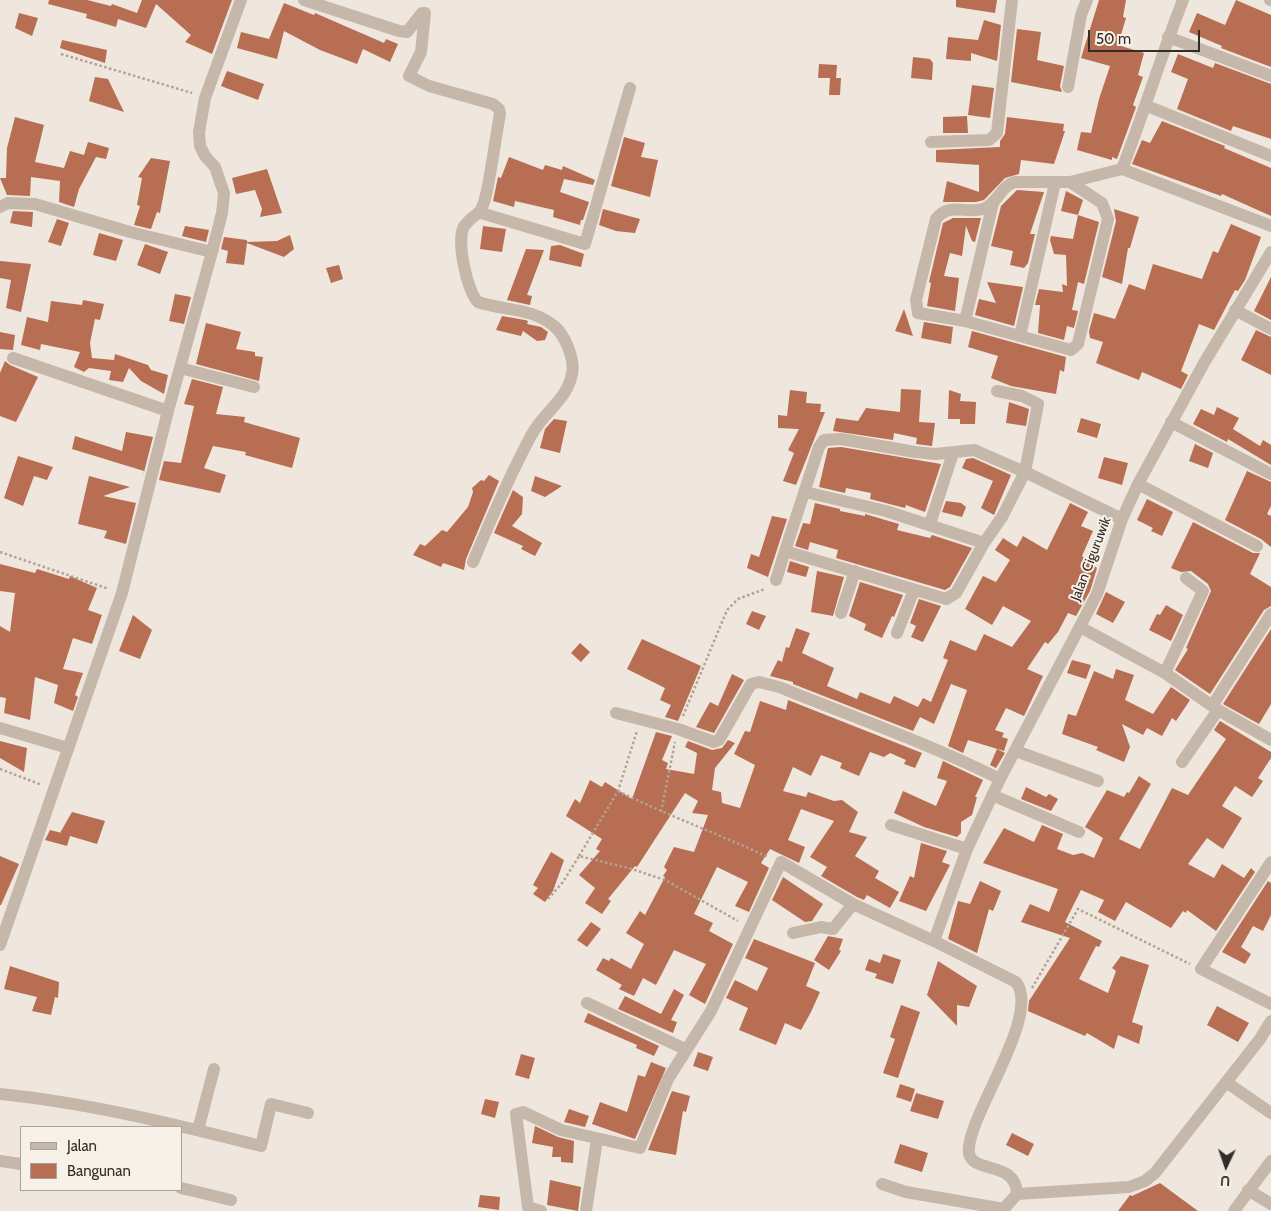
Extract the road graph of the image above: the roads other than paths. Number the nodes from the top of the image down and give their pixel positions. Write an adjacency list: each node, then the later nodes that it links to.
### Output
1 (241, 0): 20 (street)
2 (304, 0): 18 (street)
3 (1012, 0): 11 (street)
4 (1086, 0): 9 (street)
5 (1183, 0): 6 (street)
6 (1168, 37): 7 (street); 10 (street)
7 (1271, 76)
8 (630, 88): 18 (street)
9 (1068, 88)
10 (1147, 106): 12 (street); 13 (street)
11 (930, 142)
12 (1271, 156)
13 (1122, 169): 14 (street); 19 (street)
14 (1070, 182): 15 (street); 26 (street)
15 (1056, 183): 16 (street); 26 (street)
16 (993, 203): 24 (street); 24 (street)
17 (0, 208): 20 (street)
18 (481, 213): 43 (street)
19 (1271, 226)
20 (212, 252): 28 (street)
21 (1271, 252): 22 (street, Jalan Ciguruwik)
22 (1267, 267): 23 (street, Jalan Ciguruwik)
23 (1235, 310): 25 (street); 32 (street, Jalan Ciguruwik)
24 (965, 321): 26 (street)
25 (1271, 329)
26 (1020, 336)
27 (13, 358): 31 (street)
28 (180, 368): 29 (street); 31 (street)
29 (254, 387)
30 (997, 391): 34 (street)
31 (168, 411): 57 (street)
32 (1171, 422): 35 (street); 36 (street, Jalan Ciguruwik)
33 (953, 453): 34 (street); 37 (street); 39 (street)
34 (1025, 472): 38 (street); 40 (street)
35 (1271, 474)
36 (1138, 484): 38 (street, Jalan Ciguruwik); 41 (street)
37 (805, 492): 39 (street); 42 (street)
38 (1122, 519): 50 (street, Jalan Ciguruwik)
39 (930, 524): 40 (street)
40 (984, 543): 47 (street)
41 (1257, 546)
42 (785, 550): 44 (street); 46 (street)
43 (473, 562)
44 (855, 571): 47 (street); 48 (street)
45 (1186, 578): 52 (street)
46 (776, 580)
47 (914, 590): 51 (street)
48 (841, 613)
49 (1271, 614): 53 (street)
50 (1080, 626): 52 (street); 58 (street, Jalan Ciguruwik)
51 (897, 633)
52 (1165, 672): 53 (street)
53 (1215, 708): 56 (street); 59 (street)
54 (616, 713): 60 (street)
55 (0, 728): 57 (street)
56 (1269, 734)
57 (68, 748): 70 (street)
58 (1016, 751): 60 (street, Jalan Ciguruwik); 61 (street)
59 (1182, 762)
60 (1000, 780): 62 (street, Jalan Ciguruwik)
61 (1098, 781)
62 (992, 795): 64 (street); 65 (street, Jalan Ciguruwik)
63 (890, 825): 65 (street)
64 (1079, 832)
65 (967, 849): 69 (street, Jalan Ciguruwik)
66 (1271, 862): 72 (street)
67 (853, 904): 68 (street); 69 (street); 76 (street)
68 (793, 933)
69 (934, 941): 92 (street)
70 (0, 945)
71 (587, 1003): 76 (street)
72 (1271, 1004)
73 (1271, 1021): 74 (street)
74 (1260, 1038): 75 (street); 78 (street)
75 (1271, 1046)
76 (685, 1049): 85 (street)
77 (214, 1068): 84 (street)
78 (1226, 1082): 80 (street); 92 (street)
79 (0, 1094): 82 (street)
80 (1271, 1113)
81 (308, 1114): 84 (street)
82 (180, 1126)
83 (182, 1126): 84 (street)
84 (198, 1130)
85 (598, 1140): 95 (street); 98 (street)
86 (1271, 1160): 91 (street)
87 (0, 1162): 88 (street)
88 (20, 1164)
89 (882, 1184): 96 (street)
90 (182, 1188): 93 (street)
91 (1248, 1190): 94 (street); 99 (street)
92 (1017, 1194): 96 (street)
93 (230, 1200)
94 (1271, 1204)
95 (528, 1209): 97 (street)
96 (1003, 1210)
97 (541, 1211)
98 (586, 1211)
99 (1234, 1211)

